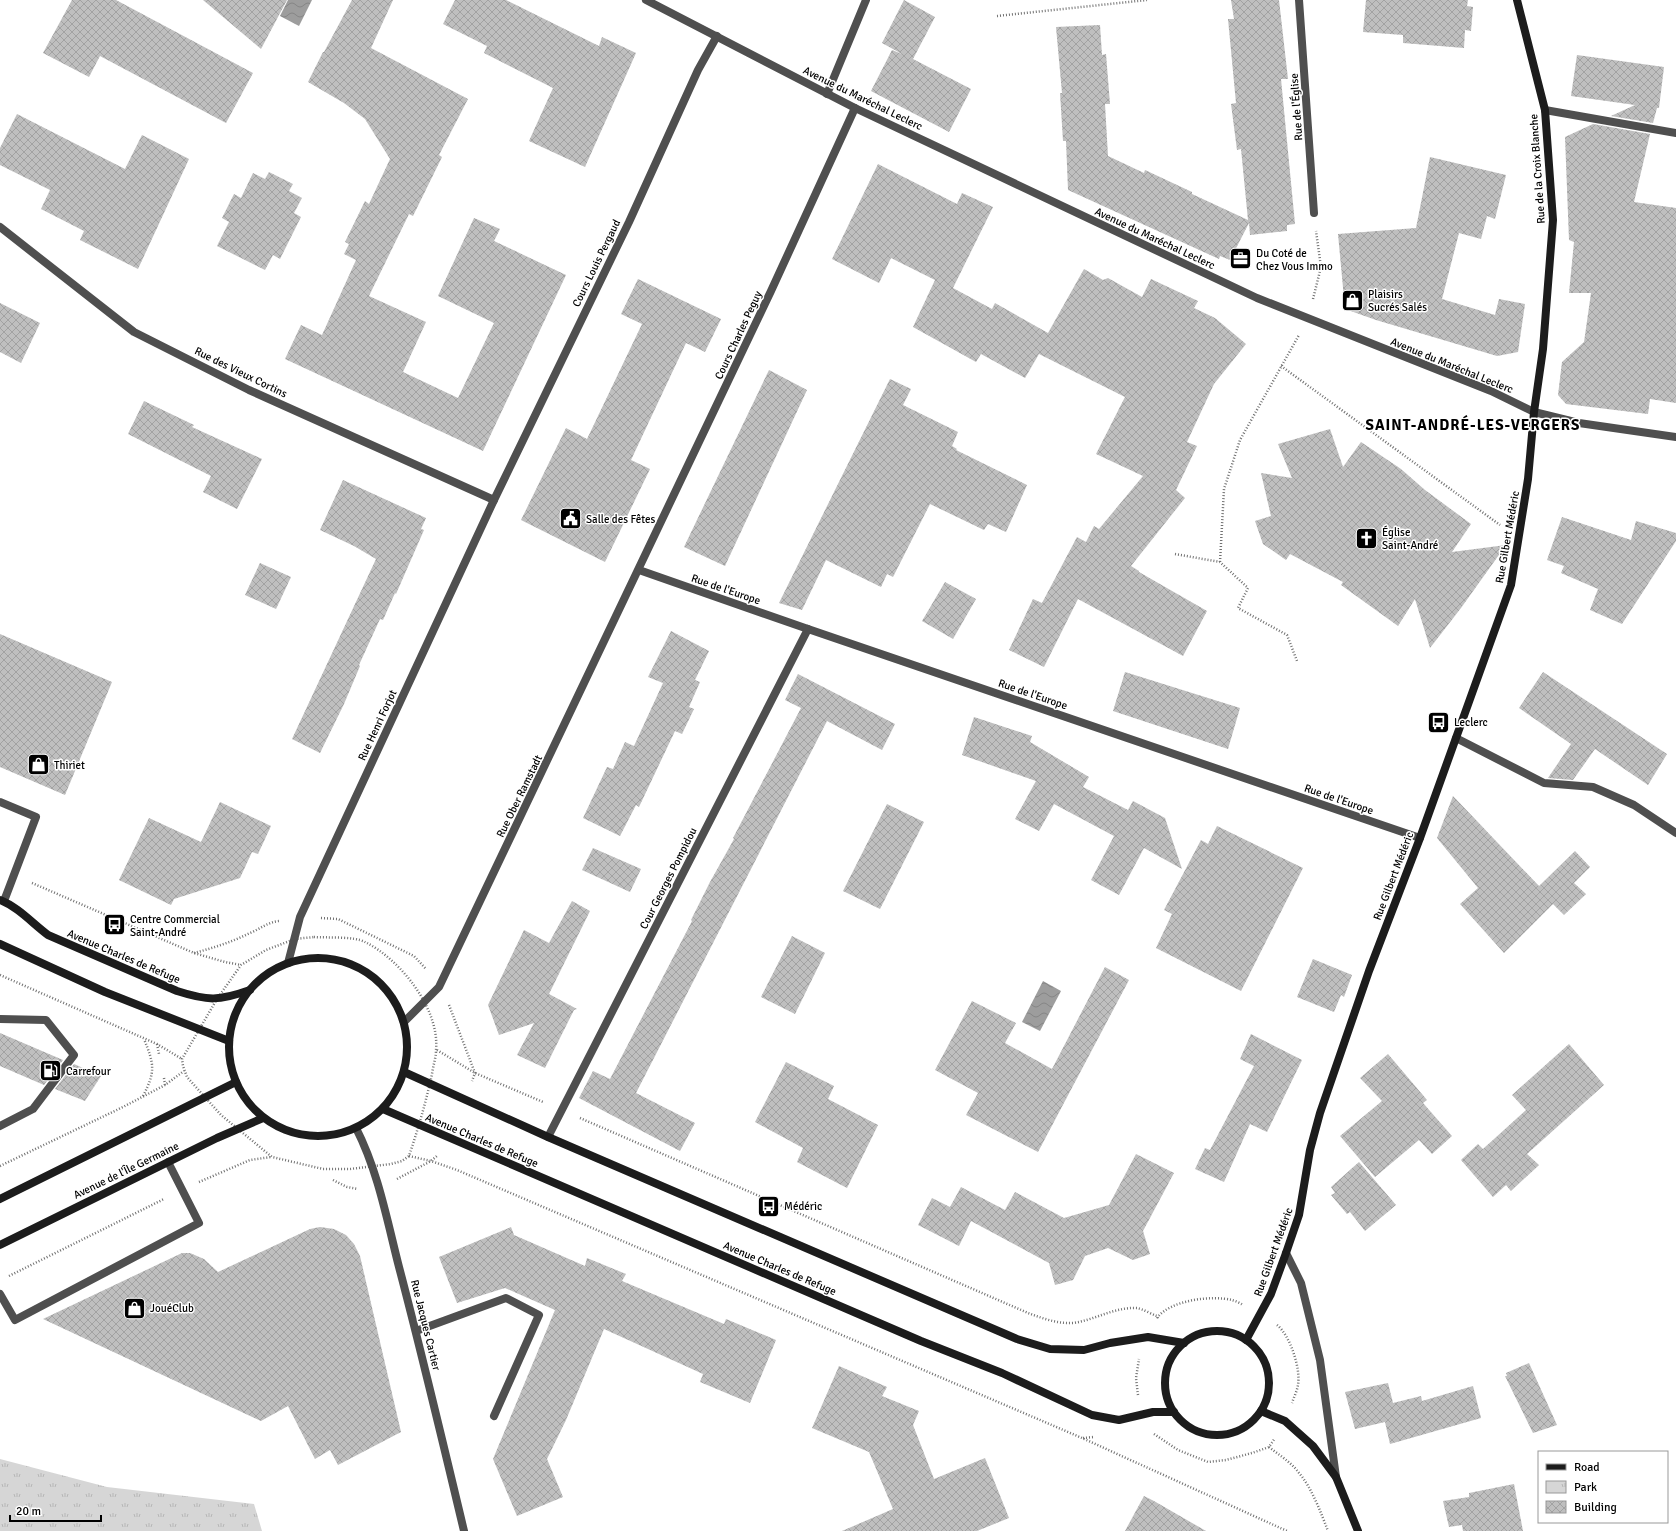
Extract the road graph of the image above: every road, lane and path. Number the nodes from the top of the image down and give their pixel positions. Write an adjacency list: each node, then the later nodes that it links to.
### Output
1 (646, 0): 7 (street, Avenue du Maréchal Leclerc)
2 (866, 0): 8 (street)
3 (1147, 0): 6 (path)
4 (1299, 0): 12 (street, Rue de l'Église)
5 (1517, 0): 10 (street, Rue de la Croix Blanche)
6 (997, 16)
7 (717, 36): 8 (street, Avenue du Maréchal Leclerc); 19 (street, Cours Louis Pergaud)
8 (827, 94): 9 (street, Avenue du Maréchal Leclerc)
9 (855, 108): 15 (street, Avenue du Maréchal Leclerc); 23 (street, Cours Charles Peguy)
10 (1545, 110): 11 (street); 17 (street, Rue de la Croix Blanche)
11 (1676, 133)
12 (1314, 213)
13 (0, 227): 19 (street, Rue des Vieux Cortins)
14 (1316, 230): 15 (path)
15 (1308, 319): 16 (path); 17 (street, Avenue du Maréchal Leclerc)
16 (1281, 366): 20 (path); 22 (path)
17 (1534, 412): 18 (street, Avenue du Maréchal Leclerc); 20 (street, Rue Gilbert Médéric)
18 (1676, 437)
19 (494, 500): 32 (street, Rue Henri Forjot)
20 (1518, 538): 26 (street, Rue Gilbert Médéric)
21 (1175, 554): 22 (path)
22 (1220, 562): 25 (path)
23 (639, 570): 24 (street, Rue de l'Europe); 39 (street, Rue Ober Ramstadt)
24 (808, 629): 29 (street, Rue de l'Europe); 63 (street, Cour Georges Pompidou)
25 (1297, 661)
26 (1456, 738): 28 (street); 29 (street, Rue Gilbert Médéric)
27 (0, 802): 30 (street)
28 (1676, 832)
29 (1420, 838): 82 (street, Rue Gilbert Médéric)
30 (13, 876): 31 (street); 35 (path)
31 (2, 900): 41 (street, Avenue Charles de Refuge)
32 (300, 917): 33 (street, Rue Henri Forjot); 35 (path); 39 (path)
33 (295, 939): 36 (street, Rue Henri Forjot); 37 (path); 42 (path)
34 (0, 944): 45 (street)
35 (194, 953): 37 (path)
36 (288, 963): 40 (street); 44 (street)
37 (241, 965): 41 (path)
38 (0, 975): 46 (path)
39 (439, 987): 42 (street, Rue Ober Ramstadt); 54 (path)
40 (250, 990): 41 (street, Avenue Charles de Refuge); 47 (street)
41 (217, 999): 45 (path)
42 (424, 1002): 44 (street, Rue Ober Ramstadt); 49 (path)
43 (0, 1018): 66 (street)
44 (404, 1022): 53 (street)
45 (199, 1029): 47 (street); 51 (path)
46 (144, 1038): 48 (path); 59 (path)
47 (228, 1041): 56 (street)
48 (157, 1044): 50 (path); 51 (path)
49 (436, 1050): 54 (path); 57 (path)
50 (159, 1054)
51 (182, 1059): 52 (path)
52 (184, 1071): 58 (path); 60 (path)
53 (404, 1072): 57 (street); 62 (street)
54 (475, 1073): 61 (path); 63 (path)
55 (164, 1078): 58 (path)
56 (236, 1082): 60 (street); 64 (street)
57 (430, 1084): 61 (street); 65 (path)
58 (165, 1085): 59 (path)
59 (142, 1097): 75 (path)
60 (206, 1098): 68 (path); 80 (street)
61 (466, 1101): 70 (street)
62 (383, 1109): 65 (street, Avenue Charles de Refuge); 67 (street)
63 (562, 1110): 70 (street, Cour Georges Pompidou); 85 (path)
64 (264, 1118): 67 (street); 68 (street, Avenue de l'Île Germaine)
65 (419, 1125): 69 (street, Avenue Charles de Refuge); 71 (path)
66 (0, 1126)
67 (356, 1128): 76 (street, Rue Jacques Cartier)
68 (237, 1129): 72 (path); 74 (street, Avenue de l'Île Germaine)
69 (450, 1137): 73 (path); 93 (street, Avenue Charles de Refuge)
70 (548, 1137): 88 (street)
71 (409, 1156): 73 (path); 76 (path)
72 (272, 1157): 76 (path); 79 (path)
73 (431, 1160): 78 (path); 99 (path)
74 (168, 1162): 79 (street); 81 (street, Avenue de l'Île Germaine)
75 (0, 1166)
76 (372, 1167): 78 (street, Rue Jacques Cartier)
77 (333, 1180): 78 (path)
78 (378, 1185): 87 (street, Rue Jacques Cartier)
79 (182, 1190): 83 (path); 84 (street)
80 (0, 1199)
81 (0, 1245)
82 (1286, 1253): 86 (street, Rue Gilbert Médéric); 97 (street)
83 (6, 1278)
84 (0, 1294)
85 (1115, 1310)
86 (1260, 1313): 88 (path); 89 (street, Rue Gilbert Médéric); 95 (path)
87 (416, 1331): 94 (street); 98 (street, Rue Jacques Cartier)
88 (1148, 1337): 90 (street); 93 (path)
89 (1246, 1340): 90 (street); 91 (street)
90 (1184, 1343): 92 (street)
91 (1261, 1411): 92 (street); 95 (street)
92 (1174, 1412): 93 (street, Avenue Charles de Refuge)
93 (1143, 1414): 96 (path)
94 (494, 1416)
95 (1285, 1421): 96 (path); 97 (street)
96 (1269, 1447): 100 (path)
97 (1336, 1477): 101 (street)
98 (464, 1531)
99 (1287, 1531)
100 (1328, 1531)
101 (1358, 1531)

